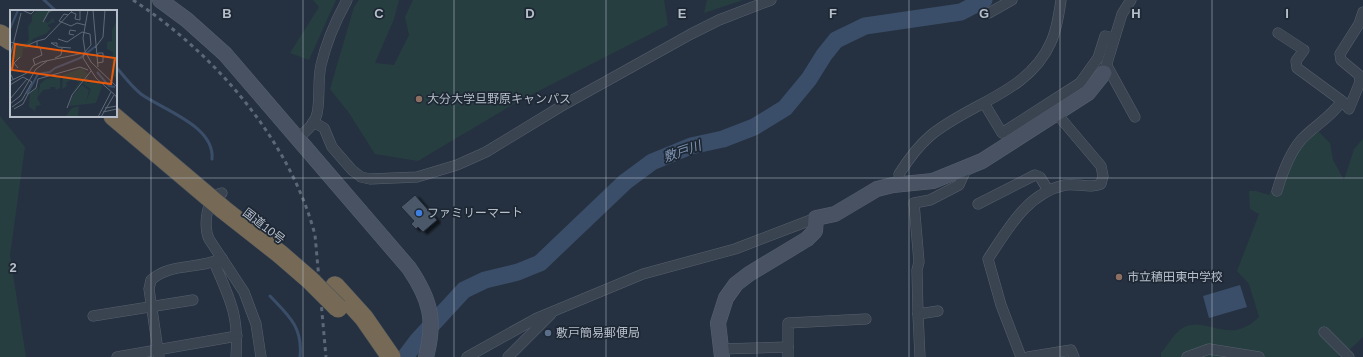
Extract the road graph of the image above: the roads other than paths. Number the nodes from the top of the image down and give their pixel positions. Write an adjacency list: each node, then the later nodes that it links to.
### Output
1 (160, 0): 20 (street)
2 (347, 0): 19 (street)
3 (771, 0): 19 (street)
4 (1012, 0): 8 (street)
5 (1060, 0): 15 (street)
6 (1131, 0): 11 (street)
7 (1363, 12): 14 (street)
8 (989, 13)
9 (1278, 33): 14 (street)
10 (0, 34): 12 (highway)
11 (1114, 38): 13 (street); 15 (street)
12 (10, 40)
13 (1106, 70): 16 (street); 18 (street)
14 (1342, 101): 24 (street)
15 (984, 103): 22 (street)
16 (1057, 114): 21 (street); 23 (street)
17 (116, 117): 25 (highway, 国道10号)
18 (1135, 117)
19 (313, 122): 20 (street)
20 (298, 138): 46 (street)
21 (967, 167): 22 (street); 34 (street)
22 (901, 184): 27 (street)
23 (1048, 190): 26 (street); 50 (street)
24 (1277, 191)
25 (217, 196): 28 (highway, 国道10号); 29 (street)
26 (978, 204)
27 (816, 218): 32 (street); 40 (street)
28 (283, 248): 42 (highway, 国道10号, bridge); 42 (highway, 国道10号)
29 (218, 260): 31 (street); 38 (street); 45 (street)
30 (193, 300): 31 (street)
31 (151, 307): 35 (street); 41 (street)
32 (556, 309): 47 (street); 48 (street)
33 (938, 312): 34 (street)
34 (918, 314): 49 (street)
35 (93, 316)
36 (866, 319): 39 (street)
37 (1324, 332): 55 (street)
38 (237, 336): 41 (street); 44 (street)
39 (788, 352): 40 (street)
40 (721, 353)
41 (158, 354): 43 (street)
42 (385, 355)
43 (117, 357)
44 (236, 357)
45 (261, 357)
46 (426, 357)
47 (467, 357)
48 (508, 357)
49 (920, 357)
50 (1021, 357)
51 (1028, 357): 52 (street)
52 (1074, 357)
53 (1187, 357): 54 (street)
54 (1259, 357)
55 (1349, 357)

